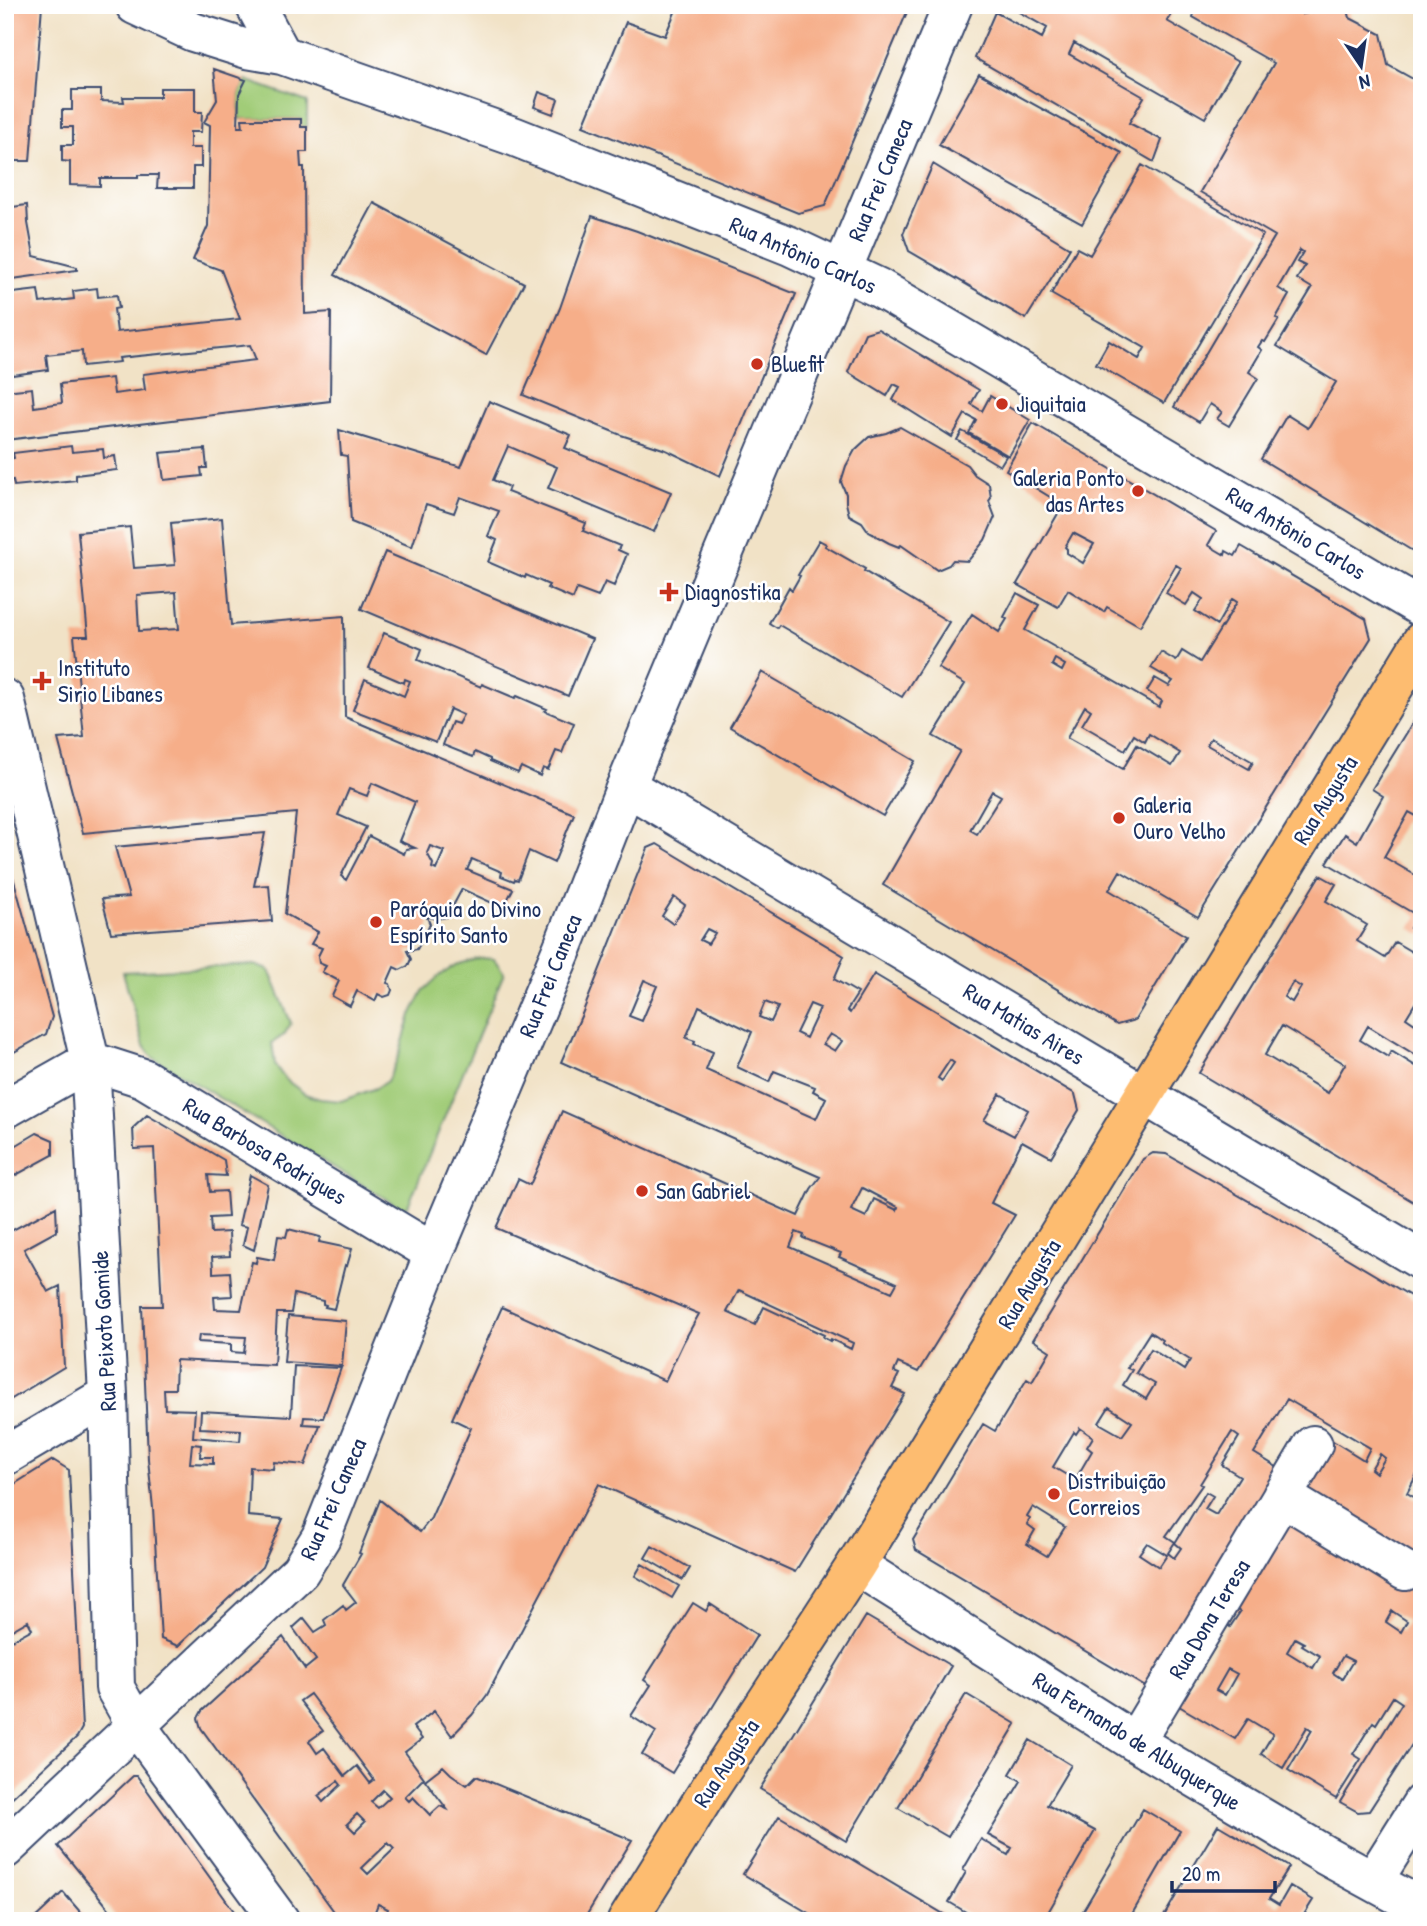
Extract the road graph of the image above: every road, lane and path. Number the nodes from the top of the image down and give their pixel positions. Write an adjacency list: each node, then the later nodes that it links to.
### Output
1 (135, 5): 4 (street, Rua Antônio Carlos)
2 (254, 5): 4 (street)
3 (953, 5): 5 (street, Rua Frei Caneca)
4 (282, 55): 5 (street, Rua Antônio Carlos)
5 (842, 269): 6 (street, Rua Antônio Carlos); 9 (street, Rua Frei Caneca)
6 (1422, 608)
7 (1422, 641): 11 (main road, Rua Augusta)
8 (5, 699): 10 (street, Rua Peixoto Gomide)
9 (626, 786): 11 (street, Rua Matias Aires); 13 (street, Rua Frei Caneca)
10 (90, 1061): 12 (street); 13 (street, Rua Barbosa Rodrigues); 15 (street, Rua Peixoto Gomide)
11 (1144, 1096): 14 (street, Rua Matias Aires); 19 (main road, Rua Augusta)
12 (5, 1109)
13 (434, 1253): 21 (street, Rua Frei Caneca)
14 (1422, 1261)
15 (108, 1395): 17 (street); 21 (street, Rua Peixoto Gomide)
16 (1312, 1446): 18 (street, Rua Dona Teresa)
17 (5, 1456)
18 (1282, 1496): 20 (street); 22 (street, Rua Dona Teresa)
19 (856, 1565): 22 (street, Rua Fernando de Albuquerque); 28 (main road, Rua Augusta)
20 (1405, 1570)
21 (136, 1725): 24 (street, Rua Frei Caneca); 27 (street, Rua Peixoto Gomide)
22 (1135, 1742): 25 (street, Rua Fernando de Albuquerque)
23 (1422, 1803): 25 (street)
24 (5, 1849)
25 (1373, 1881): 26 (street, Rua Fernando de Albuquerque)
26 (1422, 1908)
27 (280, 1921)
28 (627, 1921)

